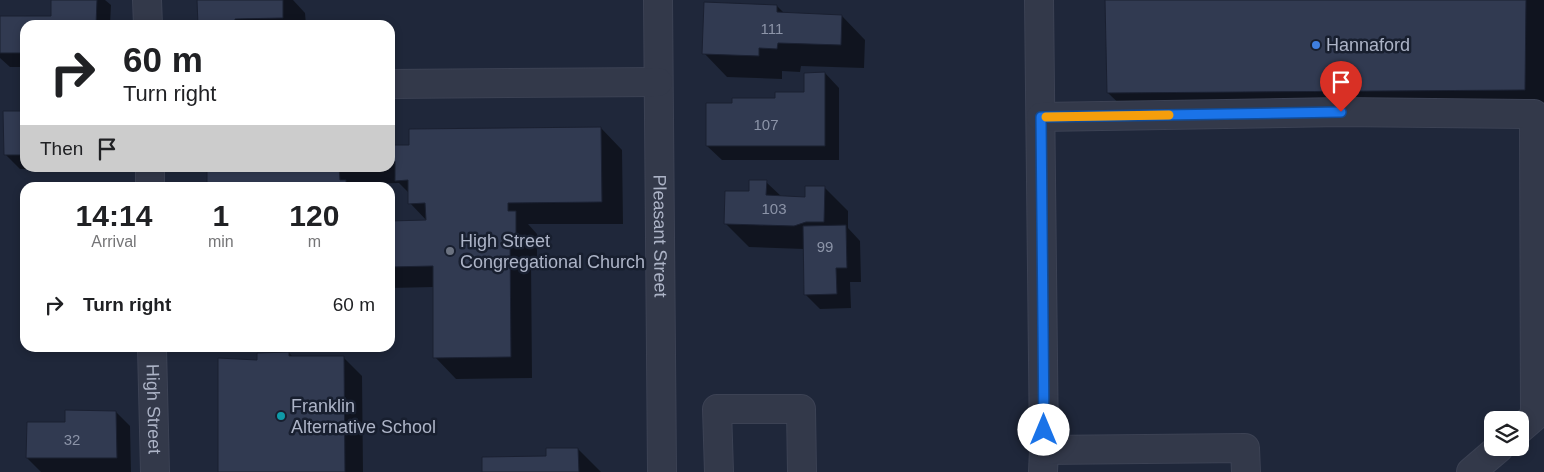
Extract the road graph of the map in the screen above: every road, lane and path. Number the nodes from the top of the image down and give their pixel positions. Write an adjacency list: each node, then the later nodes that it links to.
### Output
1 (147, 0): 4 (street)
2 (658, 0): 5 (street, Pleasant Street)
3 (1039, 0): 8 (street)
4 (148, 20)
5 (658, 82): 6 (street); 15 (street, Pleasant Street)
6 (395, 84)
7 (1539, 110): 8 (street); 10 (street)
8 (1041, 117): 13 (street)
9 (152, 352): 14 (street, High Street)
10 (1529, 421)
11 (1489, 456): 19 (street)
12 (1212, 460): 13 (street); 18 (street)
13 (1043, 461)
14 (155, 472)
15 (662, 472)
16 (719, 472): 17 (street)
17 (802, 472)
18 (1246, 472)
19 (1470, 472)

